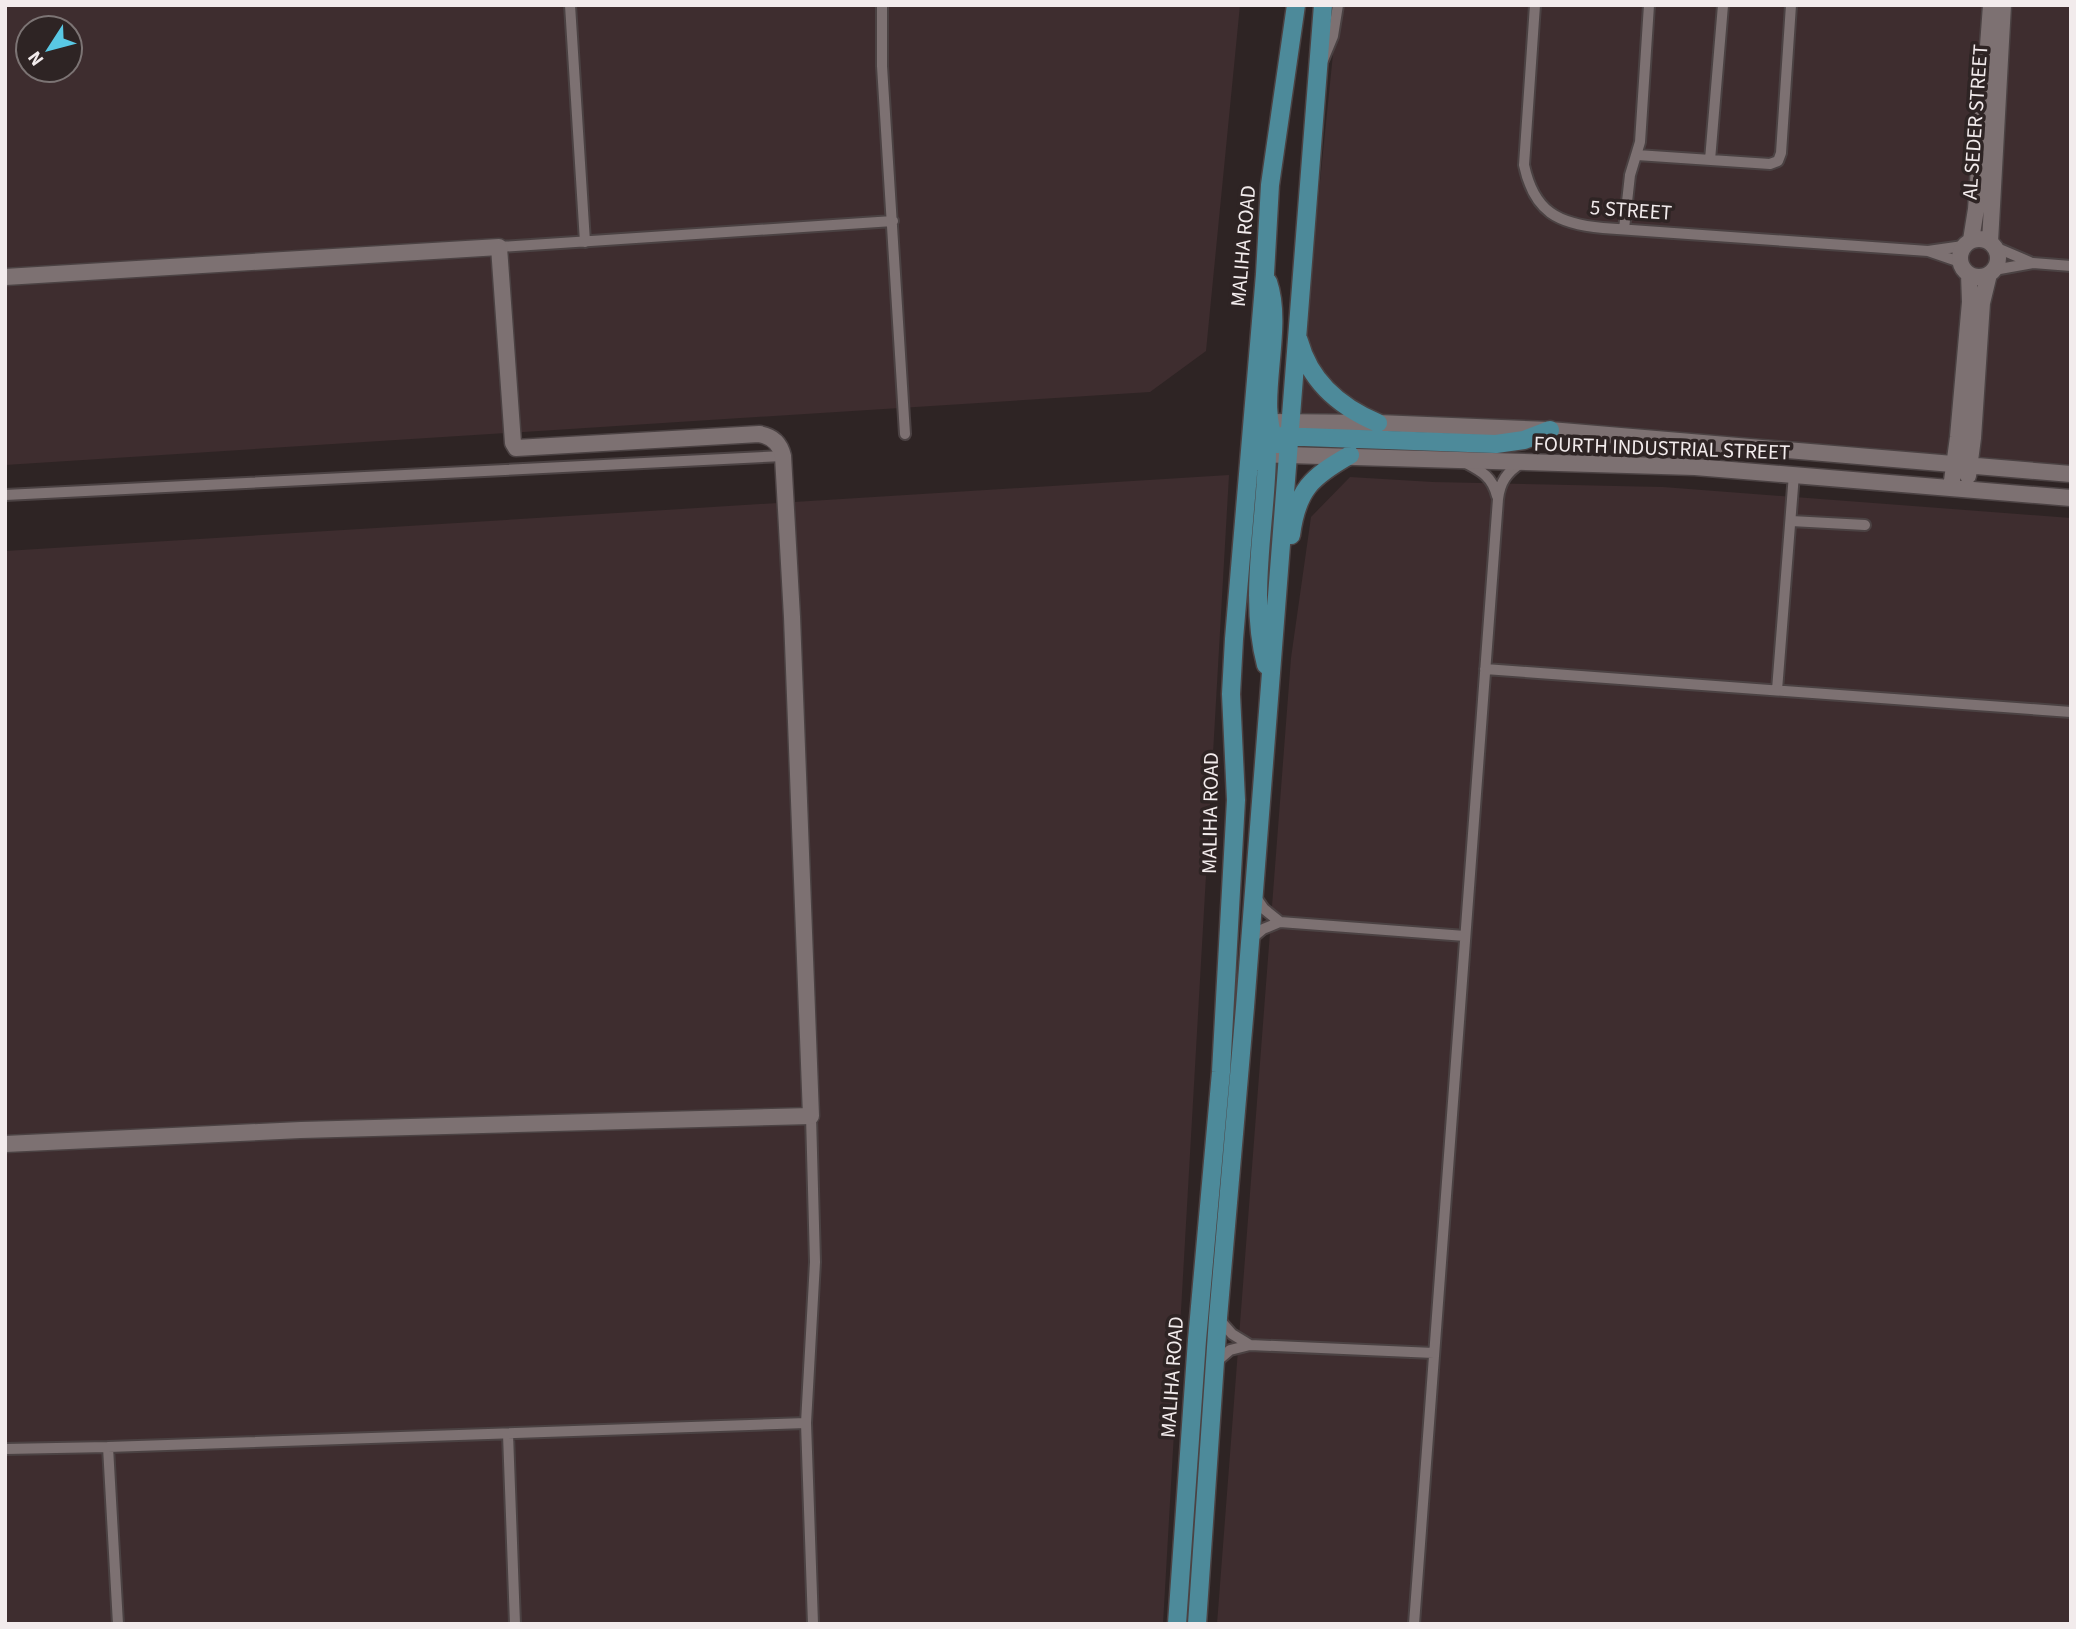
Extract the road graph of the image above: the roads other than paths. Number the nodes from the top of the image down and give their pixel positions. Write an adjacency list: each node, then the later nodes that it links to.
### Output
1 (570, 5): 17 (street)
2 (882, 5): 15 (street)
3 (1297, 5): 31 (main road, MALIHA ROAD)
4 (1322, 5): 12 (main road, MALIHA ROAD)
5 (1338, 5): 12 (street)
6 (1535, 5): 16 (street, 5 STREET)
7 (1649, 5): 13 (street)
8 (1723, 5): 14 (street)
9 (1791, 5): 14 (street)
10 (1991, 5): 18 (main road, AL SEDER STREET)
11 (2003, 5): 19 (main road, AL SEDER STREET)
12 (1318, 68): 27 (main road, MALIHA ROAD)
13 (1637, 155): 14 (street); 16 (street)
14 (1710, 160)
15 (893, 221): 17 (street); 30 (street)
16 (1624, 229): 21 (street, 5 STREET)
17 (585, 242): 20 (street)
18 (1967, 243): 19 (main road); 21 (street, 5 STREET); 24 (main road)
19 (1992, 244): 22 (street); 25 (main road)
20 (499, 247): 26 (main road); 33 (main road)
21 (1928, 251): 24 (street, 5 STREET)
22 (2033, 263): 23 (street); 25 (street)
23 (2071, 266)
24 (1964, 268): 25 (main road); 37 (main road)
25 (1991, 272): 32 (main road)
26 (5, 277)
27 (1297, 334): 28 (main road); 31 (main road, MALIHA ROAD)
28 (1378, 423): 29 (main road, FOURTH INDUSTRIAL STREET); 31 (main road, FOURTH INDUSTRIAL STREET)
29 (1550, 430): 31 (main road); 37 (main road, FOURTH INDUSTRIAL STREET)
30 (905, 434)
31 (1268, 437): 34 (main road, FOURTH INDUSTRIAL STREET); 47 (main road, MALIHA ROAD); 49 (main road); 69 (main road, MALIHA ROAD)
32 (1973, 438): 37 (main road); 38 (main road)
33 (783, 456): 42 (street); 56 (main road)
34 (1350, 456): 35 (main road, FOURTH INDUSTRIAL STREET); 47 (main road)
35 (1462, 461): 36 (main road, FOURTH INDUSTRIAL STREET); 44 (street)
36 (1521, 463): 39 (main road, FOURTH INDUSTRIAL STREET); 44 (street)
37 (1962, 466): 38 (main road, FOURTH INDUSTRIAL STREET); 41 (main road)
38 (2009, 470): 40 (main road, FOURTH INDUSTRIAL STREET)
39 (1794, 474): 41 (main road, FOURTH INDUSTRIAL STREET); 45 (street)
40 (2071, 474)
41 (1958, 488): 43 (main road, FOURTH INDUSTRIAL STREET)
42 (5, 495)
43 (2071, 498)
44 (1498, 499): 48 (street)
45 (1791, 520): 46 (street); 50 (street)
46 (1865, 525)
47 (1278, 573): 49 (main road, MALIHA ROAD)
48 (1485, 669): 50 (street); 54 (street)
49 (1269, 679): 52 (main road, MALIHA ROAD)
50 (1777, 690): 51 (street)
51 (2071, 712)
52 (1254, 892): 53 (street); 55 (main road, MALIHA ROAD)
53 (1279, 922): 54 (street); 55 (street)
54 (1465, 936): 60 (street)
55 (1250, 941): 58 (main road, MALIHA ROAD)
56 (811, 1116): 57 (main road); 62 (street)
57 (5, 1144)
58 (1218, 1318): 59 (street); 61 (main road, MALIHA ROAD)
59 (1250, 1345): 60 (street); 61 (street)
60 (1434, 1353): 71 (street)
61 (1215, 1363): 70 (main road, MALIHA ROAD)
62 (806, 1423): 63 (street); 68 (street)
63 (508, 1434): 64 (street); 67 (street)
64 (108, 1447): 65 (street); 66 (street)
65 (5, 1449)
66 (118, 1624)
67 (515, 1624)
68 (813, 1624)
69 (1177, 1624)
70 (1197, 1624)
71 (1414, 1624)

